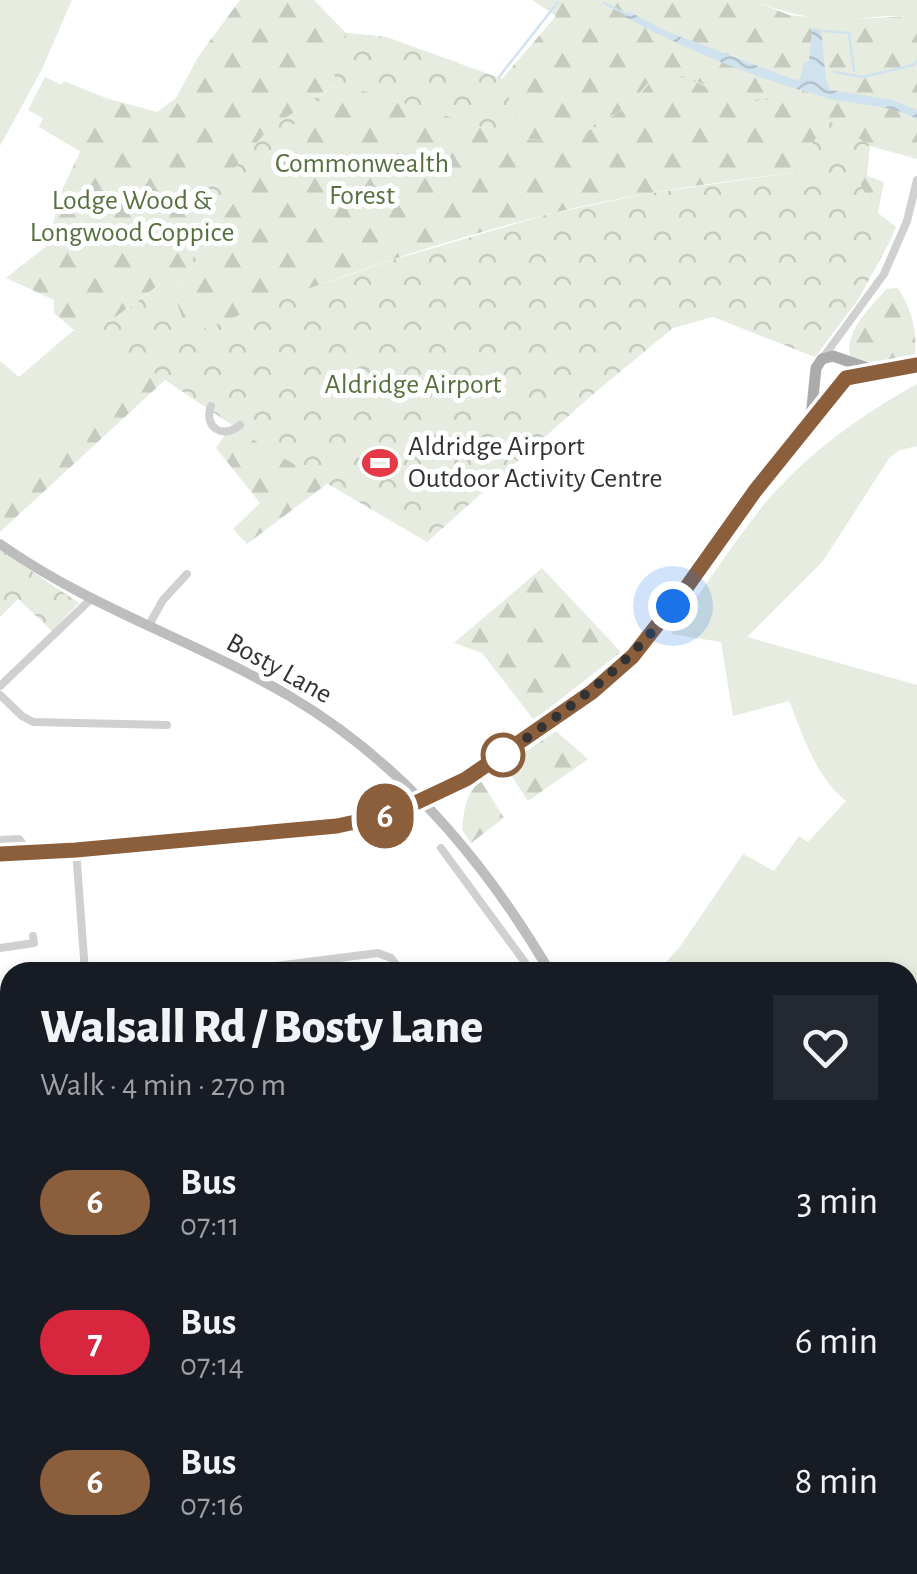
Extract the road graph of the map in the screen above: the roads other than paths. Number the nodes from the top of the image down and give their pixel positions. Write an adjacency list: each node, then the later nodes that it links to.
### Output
1 (917, 180): 2 (street)
2 (839, 339): 3 (street); 4 (street)
3 (822, 359): 4 (main road); 7 (main road)
4 (840, 359): 6 (main road); 8 (main road)
5 (917, 365): 6 (main road)
6 (877, 370): 8 (main road)
7 (817, 379): 8 (main road); 10 (main road)
8 (841, 382): 10 (main road)
9 (211, 406): 11 (street)
10 (811, 421): 19 (main road)
11 (240, 425)
12 (0, 544): 14 (main road, Bosty Lane)
13 (188, 574): 15 (street)
14 (91, 599): 15 (main road, Bosty Lane); 16 (street)
15 (149, 625): 19 (main road, Bosty Lane)
16 (0, 686)
17 (0, 695): 18 (street)
18 (167, 724)
19 (424, 800): 22 (main road); 25 (main road, Bosty Lane)
20 (0, 840): 23 (street)
21 (441, 848): 26 (street)
22 (76, 850): 23 (main road); 29 (street)
23 (23, 853): 24 (main road)
24 (0, 854)
25 (493, 888): 26 (street); 33 (main road, Bosty Lane)
26 (478, 899): 32 (street)
27 (33, 936): 28 (street)
28 (0, 948)
29 (84, 962)
30 (307, 962): 31 (street)
31 (394, 962)
32 (525, 962)
33 (543, 962)

